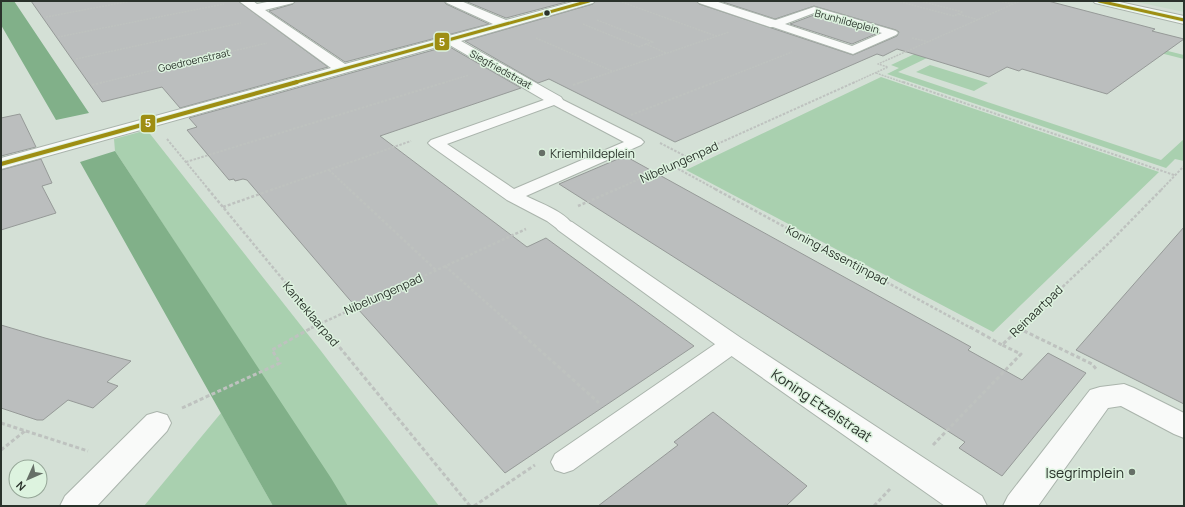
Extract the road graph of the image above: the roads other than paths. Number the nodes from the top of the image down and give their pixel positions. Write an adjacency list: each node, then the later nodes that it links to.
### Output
1 (289, 1): 6 (street)
2 (451, 1): 8 (street)
3 (589, 1): 8 (street)
4 (703, 1): 9 (street)
5 (1099, 1): 7 (street)
6 (250, 4): 11 (street)
7 (1184, 20)
8 (505, 24): 10 (street)
9 (774, 24): 9 (lane, Brunhildeplein)
10 (448, 39): 11 (street); 12 (street, Siegfriedstraat)
11 (342, 69): 13 (street)
12 (555, 100): 14 (lane); 14 (lane)
13 (1, 164)
14 (513, 196): 15 (lane)
15 (559, 222): 16 (street, Koning Etzelstraat)
16 (732, 344): 19 (lane); 21 (street, Koning Etzelstraat)
17 (157, 423): 20 (street)
18 (1184, 426): 22 (street)
19 (564, 462)
20 (76, 506)
21 (971, 506)
22 (1020, 506)

